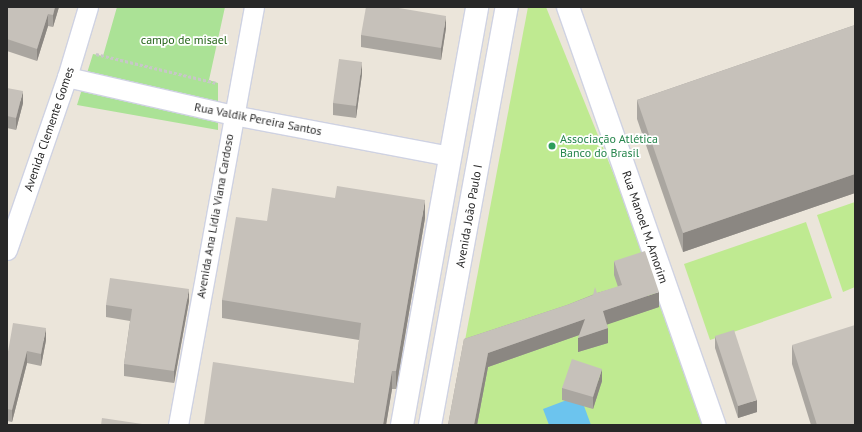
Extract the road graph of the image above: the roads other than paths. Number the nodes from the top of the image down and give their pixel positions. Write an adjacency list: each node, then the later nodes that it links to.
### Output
1 (88, 7): 6 (street, Avenida Clemente Gomes)
2 (254, 7): 7 (street, Avenida Ana Lídia Viana Cardoso)
3 (476, 7): 8 (main road)
4 (507, 7): 12 (main road, Avenida João Paulo I)
5 (568, 7): 13 (main road, Rua Manoel M. Amorim)
6 (67, 77): 7 (street, Rua Valdik Pereira Santos); 9 (street, Avenida Clemente Gomes)
7 (234, 115): 8 (street, Rua Valdik Pereira Santos); 10 (street, Avenida Ana Lídia Viana Cardoso)
8 (450, 156): 11 (main road)
9 (7, 250)
10 (178, 425)
11 (402, 425)
12 (430, 425)
13 (714, 425)

